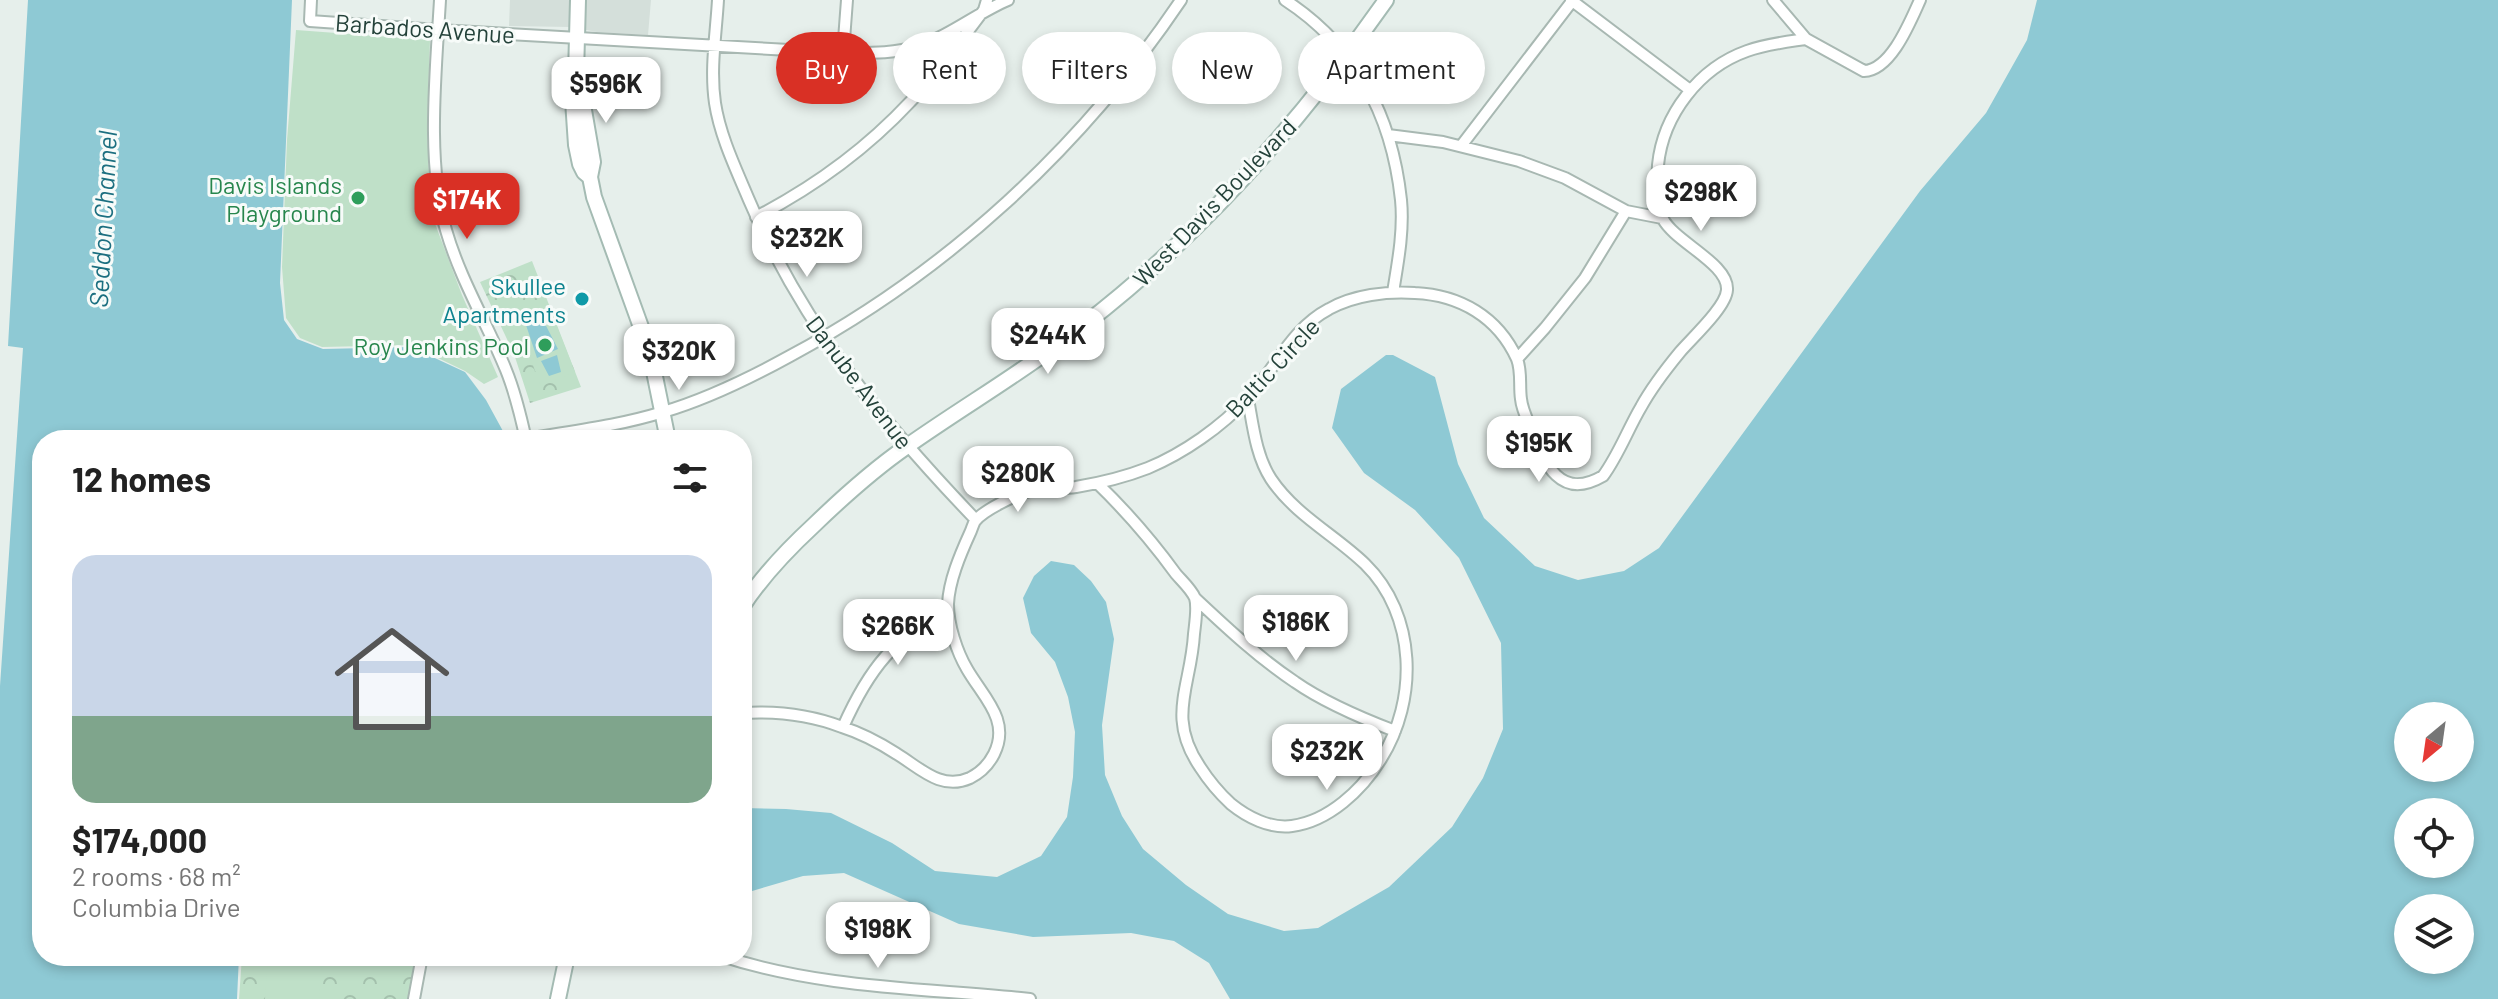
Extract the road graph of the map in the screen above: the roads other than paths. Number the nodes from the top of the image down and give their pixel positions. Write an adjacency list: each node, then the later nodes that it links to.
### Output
1 (311, 0): 14 (street, Barbados Avenue)
2 (440, 0): 14 (street)
3 (578, 0): 18 (street)
4 (718, 0): 20 (street, Danube Avenue)
5 (847, 0): 15 (street)
6 (1008, 0): 13 (street, Barbados Avenue)
7 (1181, 0): 32 (street)
8 (1285, 0): 16 (street)
9 (1386, 0): 17 (street, West Davis Boulevard)
10 (1572, 0): 23 (street); 27 (street)
11 (1773, 0): 19 (street)
12 (1920, 0): 19 (street)
13 (986, 5): 22 (street, Barbados Avenue); 29 (street)
14 (438, 30): 18 (street, Barbados Avenue); 36 (street)
15 (845, 32)
16 (1325, 32)
17 (1363, 32)
18 (577, 37): 20 (street, Barbados Avenue); 35 (street)
19 (1806, 39): 23 (street)
20 (715, 45): 21 (street, Barbados Avenue); 29 (street, Danube Avenue)
21 (776, 49)
22 (877, 52)
23 (1690, 90): 30 (street)
24 (1307, 104): 39 (street, West Davis Boulevard)
25 (1375, 104): 26 (street)
26 (1388, 135): 27 (street); 31 (street)
27 (1461, 146): 28 (street)
28 (1626, 211): 30 (street); 33 (street)
29 (756, 217): 32 (street, Danube Avenue)
30 (1662, 218): 33 (street)
31 (1393, 292): 33 (street, Baltic Circle); 34 (street, Baltic Circle)
32 (823, 339): 35 (street); 39 (street, Danube Avenue)
33 (1517, 359)
34 (1248, 399): 40 (street, Baltic Circle); 48 (street)
35 (664, 412): 37 (street); 38 (street)
36 (524, 430)
37 (585, 430)
38 (667, 430)
39 (906, 446): 41 (street, Danube Avenue); 42 (street, West Davis Boulevard)
40 (1097, 483): 41 (street, Baltic Circle); 44 (street)
41 (976, 520): 45 (street)
42 (754, 588): 43 (street, West Davis Boulevard)
43 (752, 591)
44 (1196, 599): 48 (street); 48 (street)
45 (948, 604): 47 (street); 47 (street)
46 (752, 713): 47 (street)
47 (843, 727)
48 (1395, 731)
49 (752, 963): 54 (street)
50 (420, 966): 52 (street)
51 (565, 966): 53 (street)
52 (414, 999)
53 (558, 999)
54 (1030, 999)

